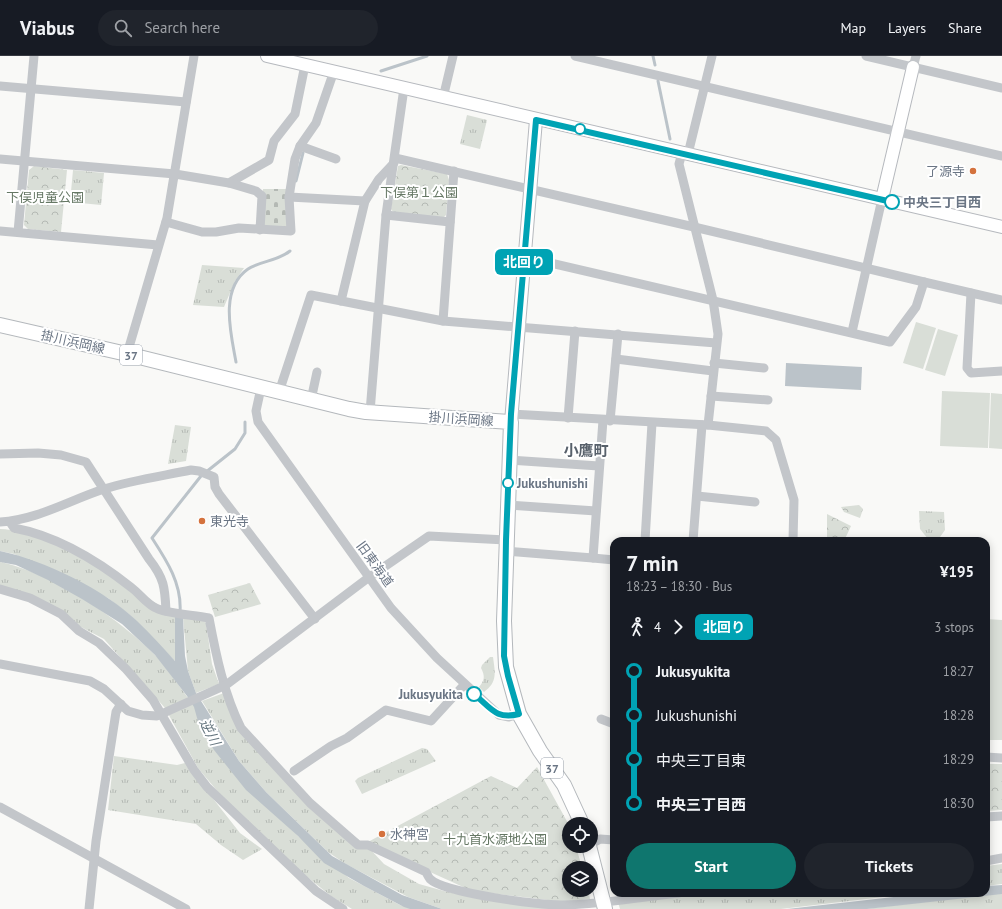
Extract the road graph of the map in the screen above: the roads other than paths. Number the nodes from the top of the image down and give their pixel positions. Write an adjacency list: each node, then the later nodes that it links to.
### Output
1 (34, 56): 13 (street)
2 (194, 56): 17 (street)
3 (267, 56): 9 (street)
4 (453, 56): 16 (street)
5 (575, 56): 12 (street)
6 (712, 56): 12 (street)
7 (866, 56): 8 (street)
8 (914, 62): 15 (street); 19 (street)
9 (305, 64): 10 (street); 29 (street)
10 (334, 71): 14 (street); 20 (street)
11 (0, 86): 13 (street)
12 (705, 87): 19 (street); 21 (street)
13 (31, 88): 17 (street); 26 (street)
14 (404, 88): 16 (street); 25 (street)
15 (1002, 88)
16 (443, 98): 18 (street)
17 (186, 102): 28 (street)
18 (536, 120): 21 (street); 30 (street)
19 (898, 131): 22 (street); 32 (street)
20 (300, 146): 24 (street); 31 (street)
21 (685, 154): 32 (street); 37 (street)
22 (1002, 156)
23 (0, 159): 26 (street)
24 (336, 159)
25 (394, 160): 27 (street); 33 (street); 34 (street)
26 (25, 161): 28 (street); 41 (street)
27 (454, 171): 30 (street); 36 (street)
28 (175, 174): 29 (street); 35 (street)
29 (228, 183): 39 (street)
30 (530, 189): 37 (street); 43 (street)
31 (289, 197): 33 (street); 39 (street)
32 (882, 200): 38 (street); 44 (street)
33 (365, 201): 49 (street)
34 (386, 215): 36 (street); 50 (street)
35 (166, 222): 39 (street); 42 (street)
36 (450, 222): 51 (street)
37 (694, 227): 44 (street); 47 (street)
38 (1002, 227)
39 (260, 230)
40 (0, 231): 41 (street)
41 (18, 232): 42 (street)
42 (158, 245): 58 (street)
43 (525, 257): 47 (street); 53 (street)
44 (866, 268): 45 (street); 55 (street)
45 (924, 282): 46 (street); 55 (street)
46 (971, 293): 48 (street); 62 (street)
47 (713, 300): 55 (street); 57 (street)
48 (1002, 300)
49 (341, 302): 50 (street); 65 (street)
50 (377, 309): 51 (street); 69 (street)
51 (443, 321): 53 (street)
52 (0, 325): 58 (main road, 掛川浜岡線 / 37)
53 (518, 328): 54 (street); 70 (street)
54 (576, 331): 56 (street); 71 (street)
55 (852, 332)
56 (618, 334): 57 (street); 59 (street)
57 (716, 343): 60 (street)
58 (127, 354): 64 (main road, 掛川浜岡線 / 37)
59 (616, 359): 60 (street); 72 (street)
60 (714, 367): 61 (street); 66 (street)
61 (764, 368)
62 (1002, 371)
63 (317, 372): 67 (street)
64 (261, 388): 65 (main road, 掛川浜岡線 / 37); 91 (street, 旧東海道)
65 (278, 392): 67 (main road, 掛川浜岡線 / 37)
66 (710, 396): 68 (street); 74 (street)
67 (311, 400): 69 (main road, 掛川浜岡線 / 37)
68 (768, 400)
69 (370, 412): 70 (main road, 掛川浜岡線 / 37)
70 (511, 418): 71 (street); 76 (main road, 掛川浜岡線 / 37)
71 (568, 418): 72 (street)
72 (606, 420): 73 (street); 77 (street)
73 (652, 422): 74 (street); 85 (street)
74 (705, 425): 79 (street); 87 (street)
75 (0, 454): 78 (street)
76 (509, 460): 77 (street); 81 (main road, 掛川浜岡線 / 37)
77 (600, 466): 82 (street)
78 (103, 490): 84 (street); 93 (street); 94 (street)
79 (697, 496): 80 (street); 86 (street)
80 (755, 502)
81 (508, 505): 82 (street); 88 (main road, 掛川浜岡線 / 37)
82 (596, 510): 89 (street)
83 (0, 522): 84 (street)
84 (10, 522): 93 (street)
85 (645, 537)
86 (693, 537)
87 (793, 537)
88 (506, 546): 89 (street); 91 (street); 100 (main road, 掛川浜岡線 / 37)
89 (593, 558): 90 (street)
90 (610, 560)
91 (368, 578): 94 (street); 96 (street, 旧東海道)
92 (0, 588): 99 (street)
93 (169, 611): 97 (street)
94 (315, 619): 97 (street)
95 (0, 664): 98 (street)
96 (464, 685): 100 (street, 旧東海道); 105 (street)
97 (224, 686): 99 (street); 117 (street)
98 (121, 704): 99 (street); 114 (street)
99 (163, 713): 120 (street)
100 (519, 714): 108 (main road, 掛川浜岡線 / 37)
101 (602, 719): 102 (street)
102 (610, 722)
103 (990, 757): 104 (street)
104 (1002, 758)
105 (294, 771)
106 (0, 807): 114 (street)
107 (1002, 816): 109 (street)
108 (579, 817)
109 (990, 817)
110 (598, 840): 111 (street)
111 (610, 840)
112 (592, 853): 117 (main road)
113 (1002, 858): 115 (street)
114 (95, 860): 118 (street); 119 (street)
115 (990, 860)
116 (654, 897): 117 (street)
117 (604, 905)
118 (89, 909)
119 (186, 909)
120 (343, 909)

